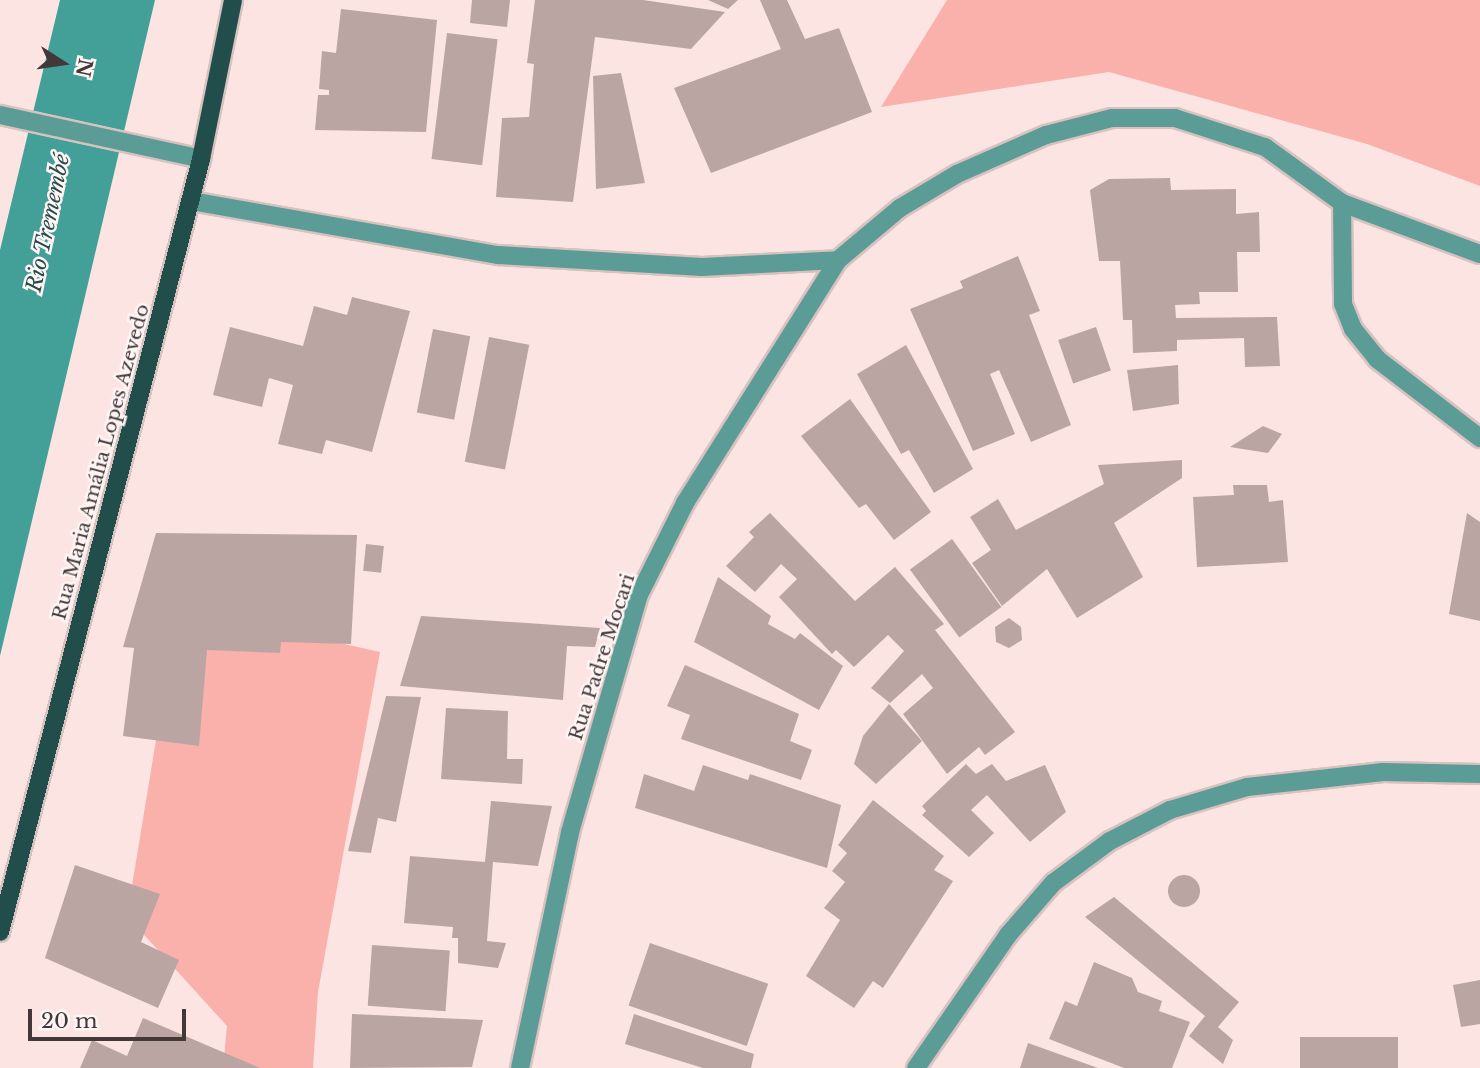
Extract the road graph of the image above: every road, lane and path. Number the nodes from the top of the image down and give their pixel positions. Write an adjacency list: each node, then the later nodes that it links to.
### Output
1 (233, 0): 3 (main road, Rua Maria Amália Lopes Azevedo)
2 (0, 115): 3 (street)
3 (201, 159): 4 (main road, Rua Maria Amália Lopes Azevedo)
4 (191, 201): 7 (street); 10 (main road, Rua Maria Amália Lopes Azevedo)
5 (1342, 203): 6 (street, Rua Padre Mocari); 7 (street, Rua Padre Mocari); 8 (street)
6 (1480, 254)
7 (838, 260): 11 (street, Rua Padre Mocari)
8 (1480, 438)
9 (1480, 775): 12 (street)
10 (0, 932)
11 (520, 1068)
12 (916, 1068)

